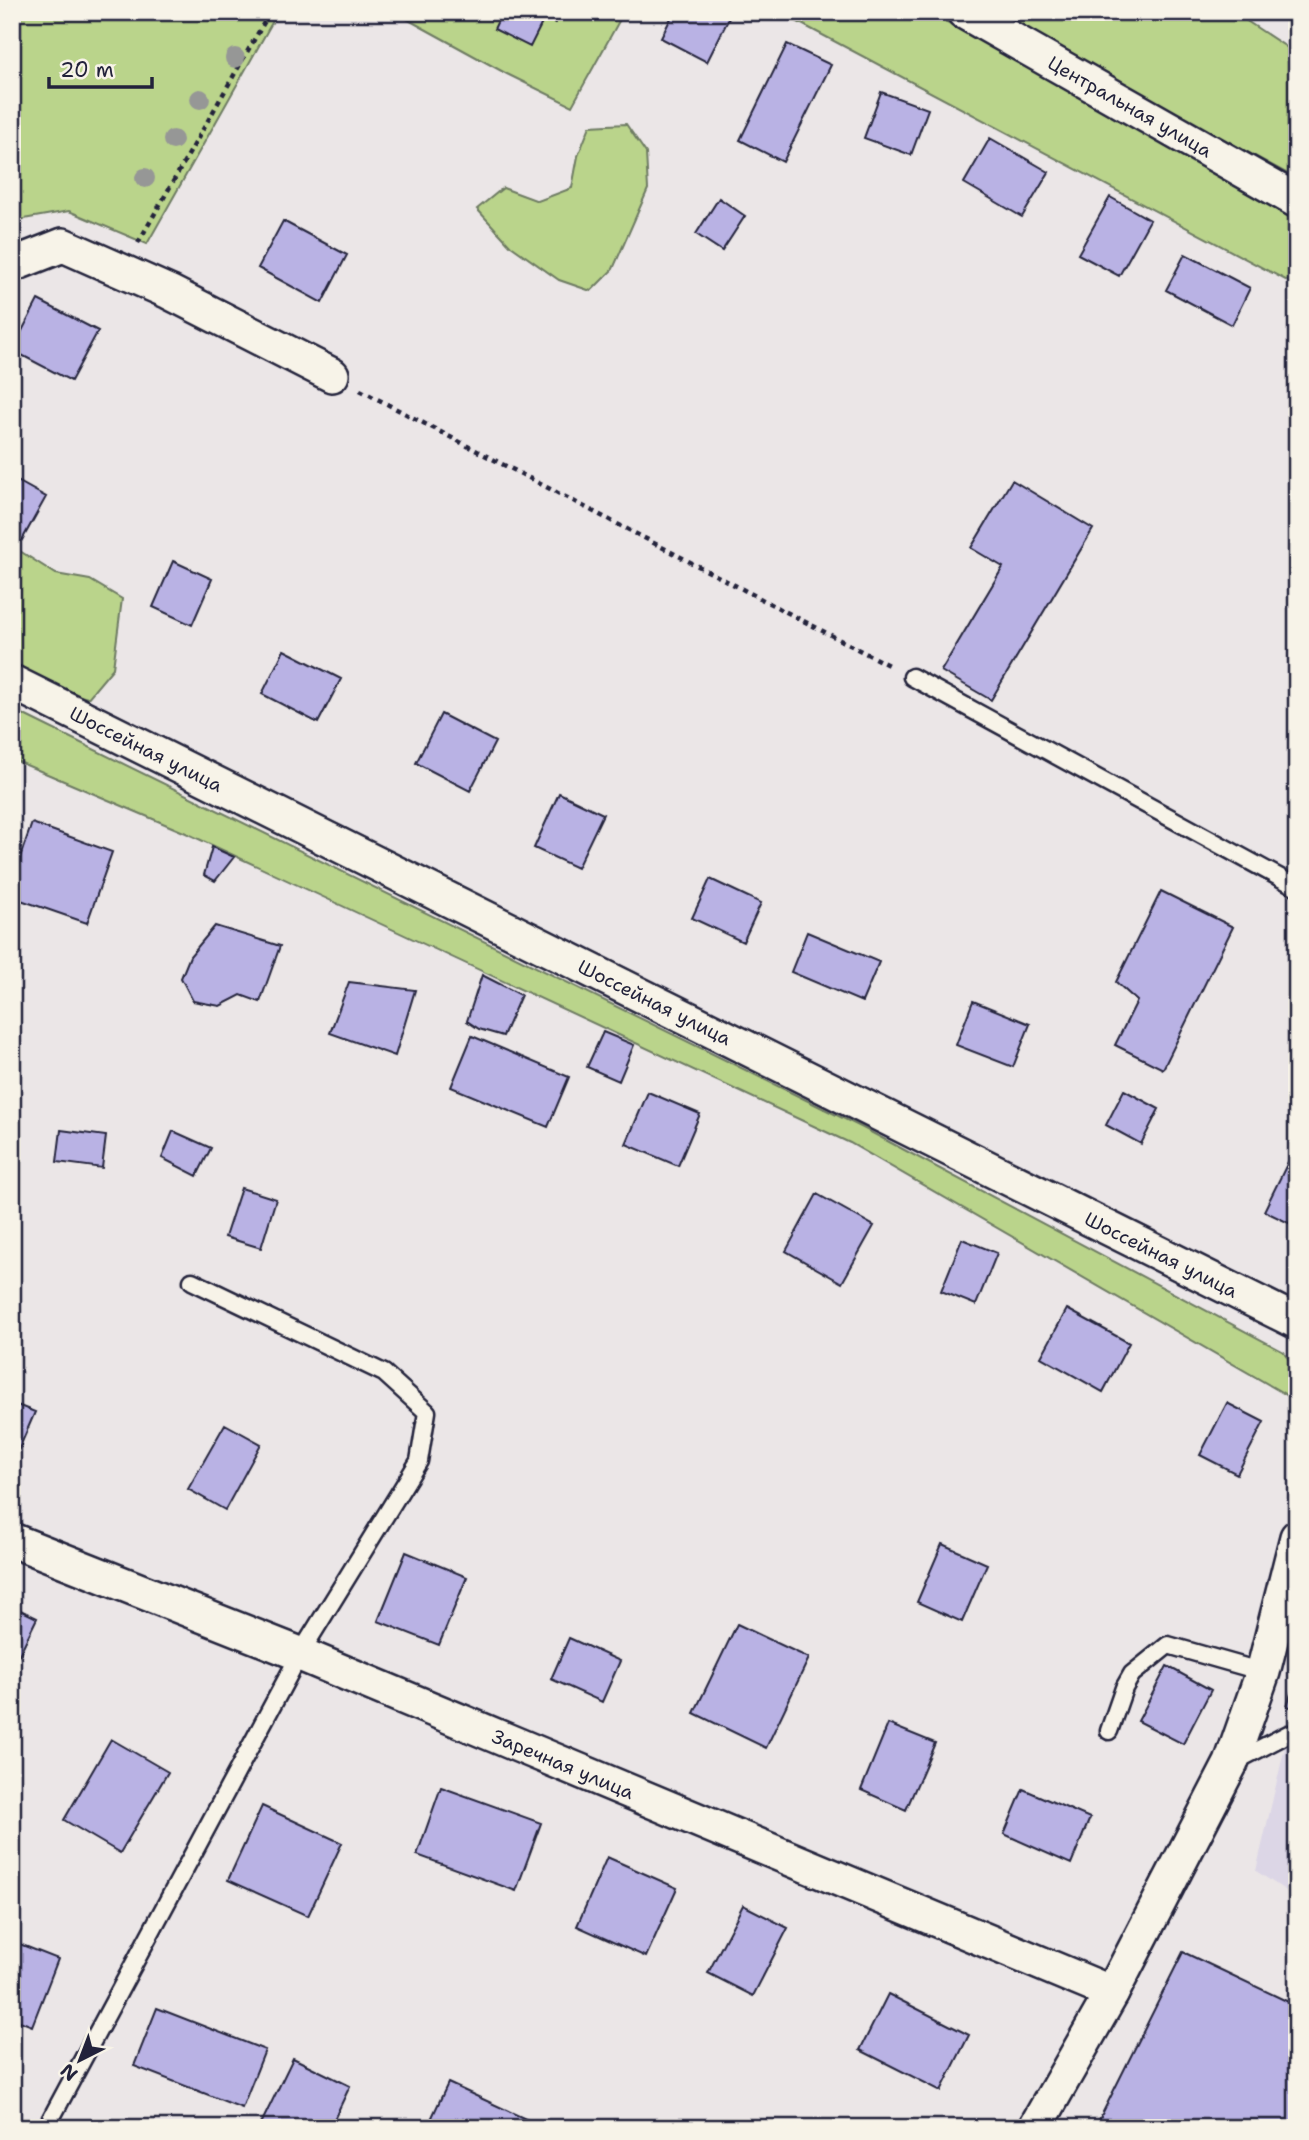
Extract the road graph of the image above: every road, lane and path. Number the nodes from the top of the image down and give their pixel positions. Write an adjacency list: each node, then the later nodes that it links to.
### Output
1 (270, 12): 5 (path)
2 (964, 12): 3 (street, Центральная улица)
3 (1297, 201)
4 (12, 265): 5 (street)
5 (122, 271): 6 (street)
6 (332, 375): 7 (path)
7 (912, 677): 9 (lane)
8 (12, 682): 11 (street, Шоссейная улица)
9 (1297, 887)
10 (192, 1281): 14 (lane)
11 (1297, 1322)
12 (1297, 1537): 15 (street)
13 (12, 1540): 14 (street, Заречная улица)
14 (300, 1654): 19 (street, Заречная улица); 20 (lane)
15 (1263, 1672): 16 (lane); 18 (street)
16 (1109, 1731)
17 (1297, 1735): 18 (lane)
18 (1231, 1763): 19 (street)
19 (1112, 1993): 21 (street)
20 (46, 2128)
21 (1035, 2128)

